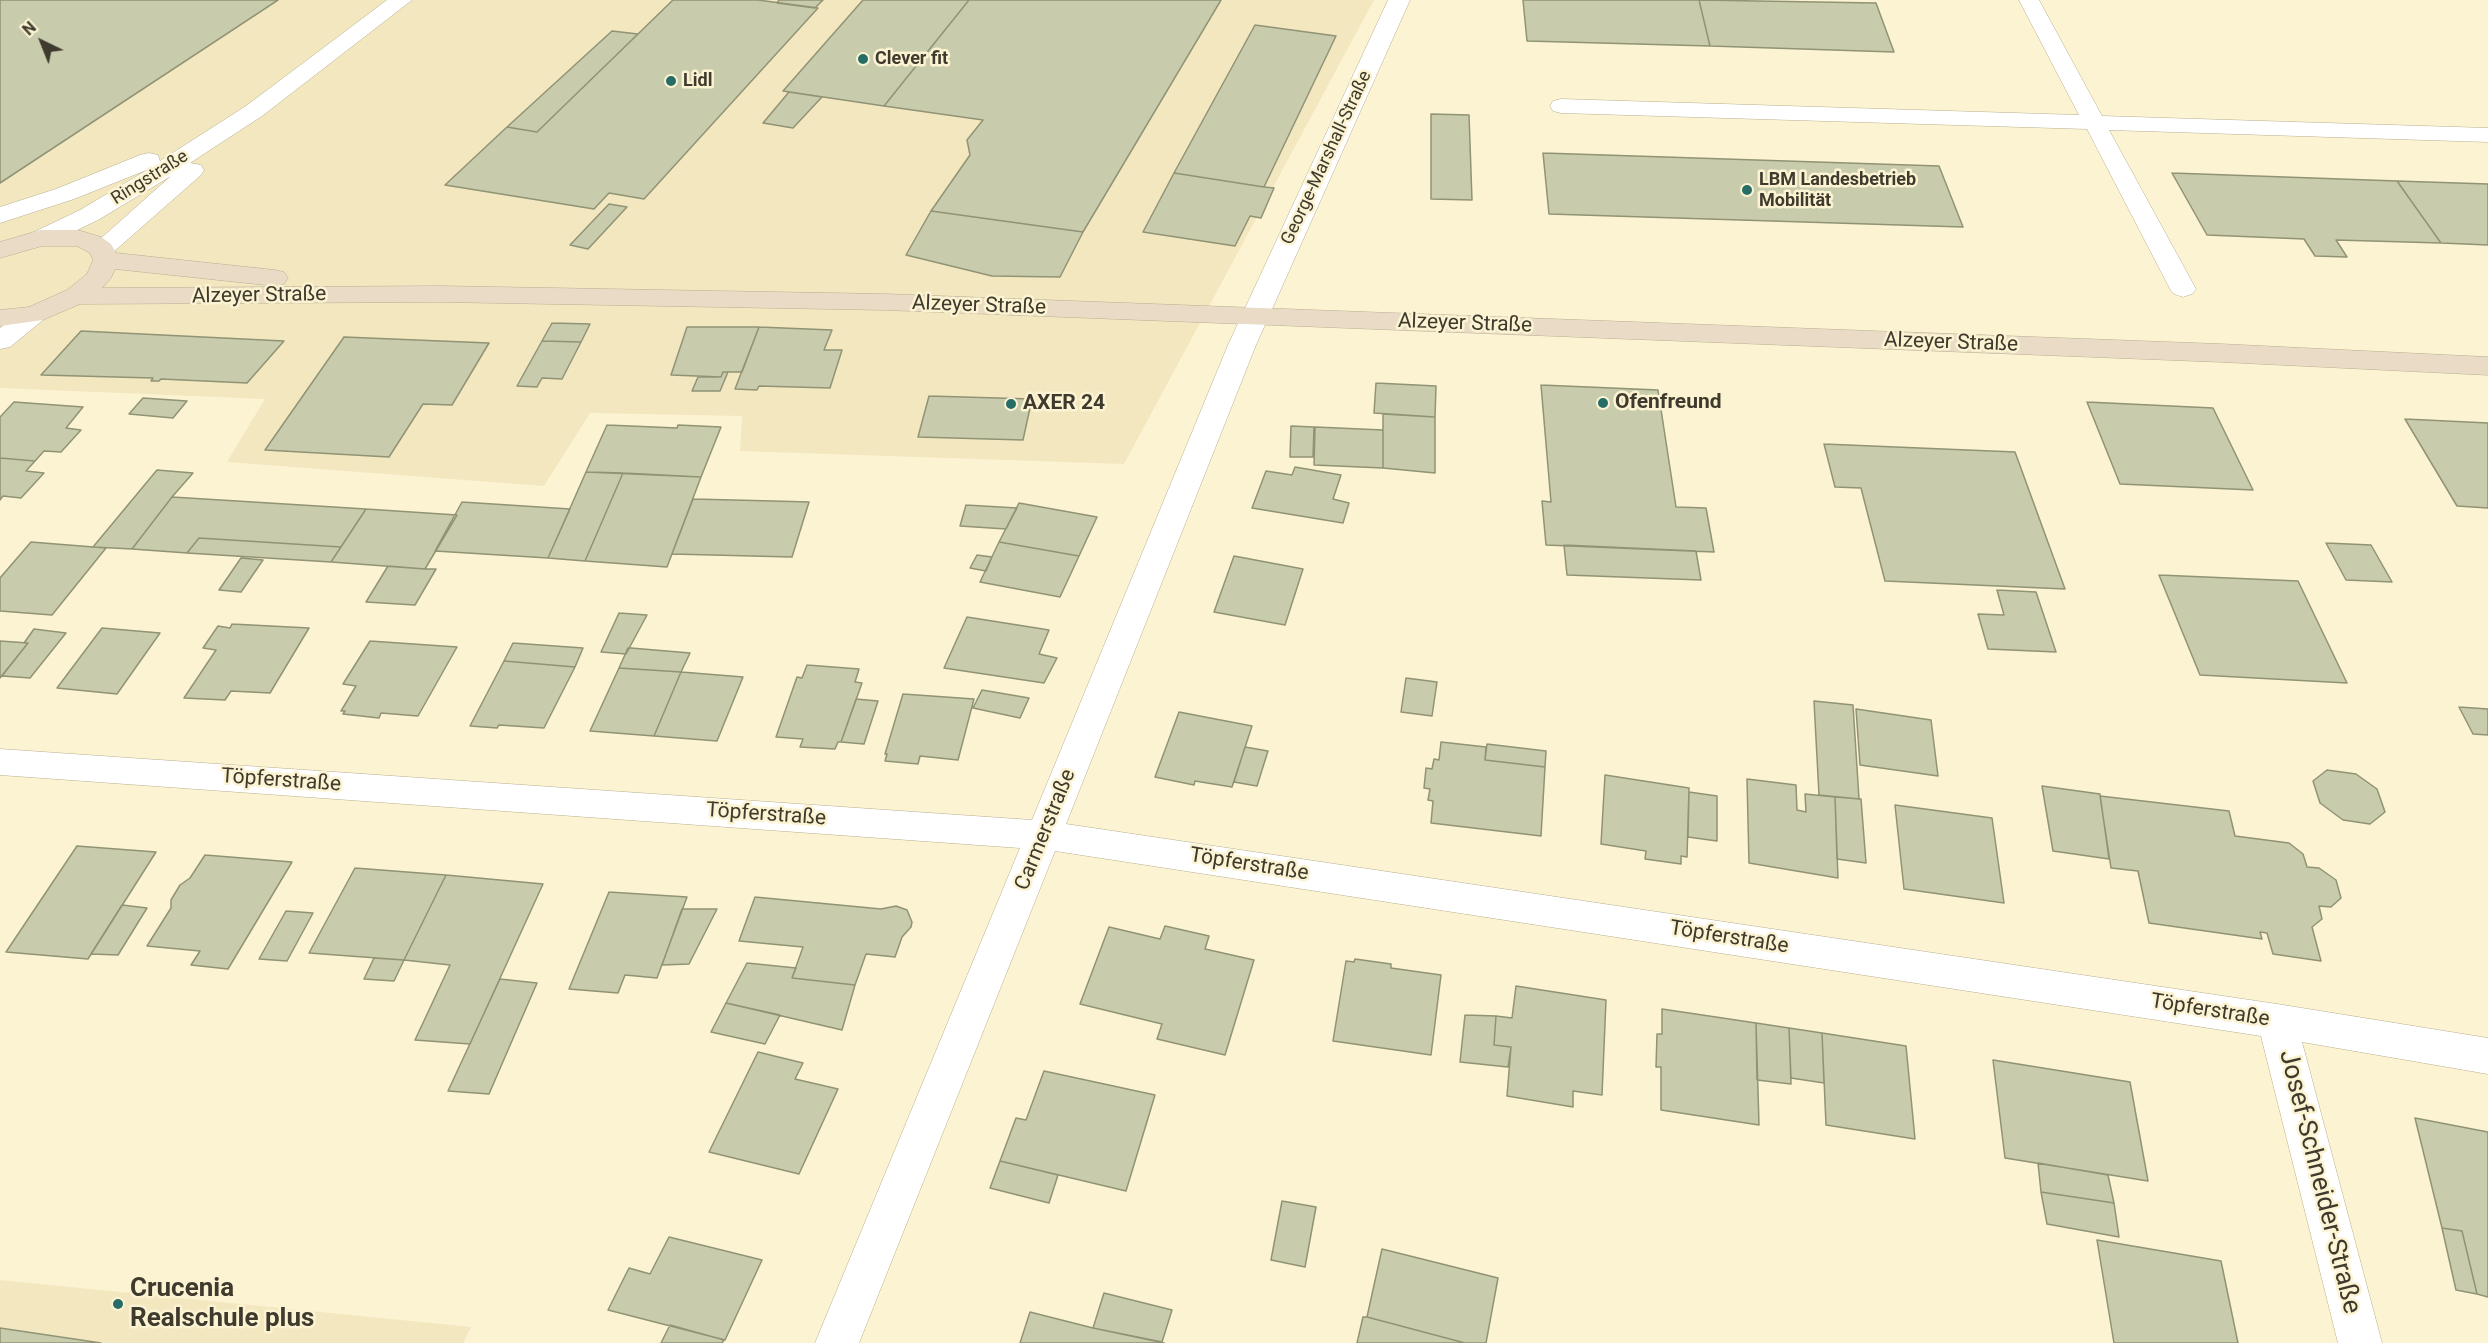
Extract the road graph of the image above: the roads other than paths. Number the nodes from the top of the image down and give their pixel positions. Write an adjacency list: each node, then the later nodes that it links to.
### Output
1 (401, 0): 5 (street, Ringstraße)
2 (1399, 0): 16 (street, George-Marshall-Straße)
3 (2028, 0): 6 (lane)
4 (1561, 106): 6 (lane)
5 (254, 111): 8 (street); 9 (street, Ringstraße); 11 (street, Ringstraße)
6 (2095, 122): 7 (lane); 12 (lane)
7 (2488, 135)
8 (0, 215)
9 (41, 238): 10 (main road, Alzeyer Straße); 11 (main road, Alzeyer Straße)
10 (0, 250)
11 (104, 255): 13 (main road, Alzeyer Straße); 14 (main road, Alzeyer Straße)
12 (2183, 289)
13 (441, 294): 14 (main road, Alzeyer Straße); 16 (main road, Alzeyer Straße)
14 (76, 296): 15 (main road, Alzeyer Straße)
15 (34, 314): 17 (main road, Alzeyer Straße); 18 (street)
16 (1255, 316): 19 (main road, Alzeyer Straße); 21 (street, Carmerstraße)
17 (0, 318)
18 (0, 342)
19 (2488, 366)
20 (0, 762): 21 (street, Töpferstraße)
21 (1044, 835): 22 (street, Töpferstraße); 24 (street, Carmerstraße)
22 (2277, 1021): 23 (street, Töpferstraße); 25 (street, Josef-Schneider-Straße)
23 (2488, 1056)
24 (837, 1343)
25 (2360, 1343)

